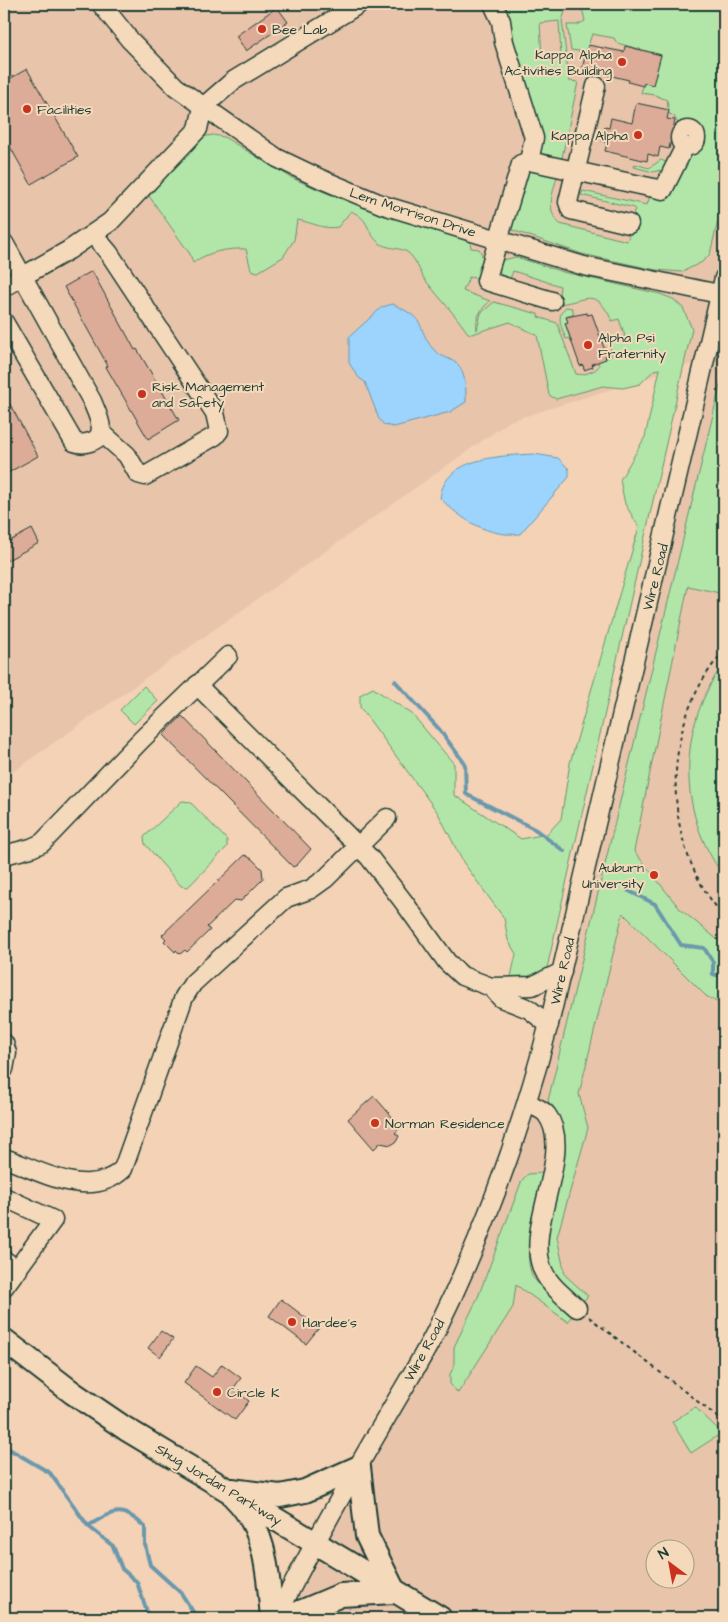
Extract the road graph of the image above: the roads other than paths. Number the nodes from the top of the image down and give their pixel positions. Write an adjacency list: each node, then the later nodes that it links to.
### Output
1 (101, 4): 5 (street, Lem Morrison Drive)
2 (359, 4): 5 (street)
3 (493, 4): 7 (street)
4 (596, 86): 8 (street)
5 (203, 108): 10 (street); 11 (street, Lem Morrison Drive)
6 (686, 146): 8 (street)
7 (529, 161): 8 (street); 11 (street)
8 (575, 171): 9 (street)
9 (629, 224)
10 (93, 234): 13 (street); 18 (street)
11 (498, 240): 15 (street, Lem Morrison Drive); 16 (street)
12 (4, 243): 13 (street)
13 (22, 276): 14 (street); 18 (street)
14 (4, 287)
15 (723, 289): 24 (street, Wire Road)
16 (552, 301)
17 (4, 322): 18 (street)
18 (101, 432)
19 (228, 656): 20 (street)
20 (197, 685): 22 (street); 23 (street)
21 (387, 818): 22 (street)
22 (357, 847): 25 (street); 30 (street)
23 (4, 855)
24 (562, 972): 25 (street); 26 (street, Wire Road)
25 (491, 988): 26 (street)
26 (549, 1025): 29 (street, Wire Road)
27 (4, 1044): 28 (street)
28 (4, 1068)
29 (528, 1104): 35 (street); 37 (street, Wire Road)
30 (4, 1158)
31 (4, 1197): 33 (street)
32 (4, 1260): 33 (street)
33 (18, 1270): 34 (street)
34 (4, 1287)
35 (577, 1308)
36 (4, 1340): 38 (main road, Shug Jordan Parkway)
37 (358, 1467): 38 (main road); 39 (street, Wire Road); 40 (main road)
38 (227, 1490): 39 (main road, Shug Jordan Parkway); 41 (main road)
39 (316, 1542): 40 (main road, Shug Jordan Parkway); 41 (street, Wire Road)
40 (394, 1592): 42 (main road); 43 (main road, Shug Jordan Parkway)
41 (274, 1618)
42 (286, 1618)
43 (440, 1618)

